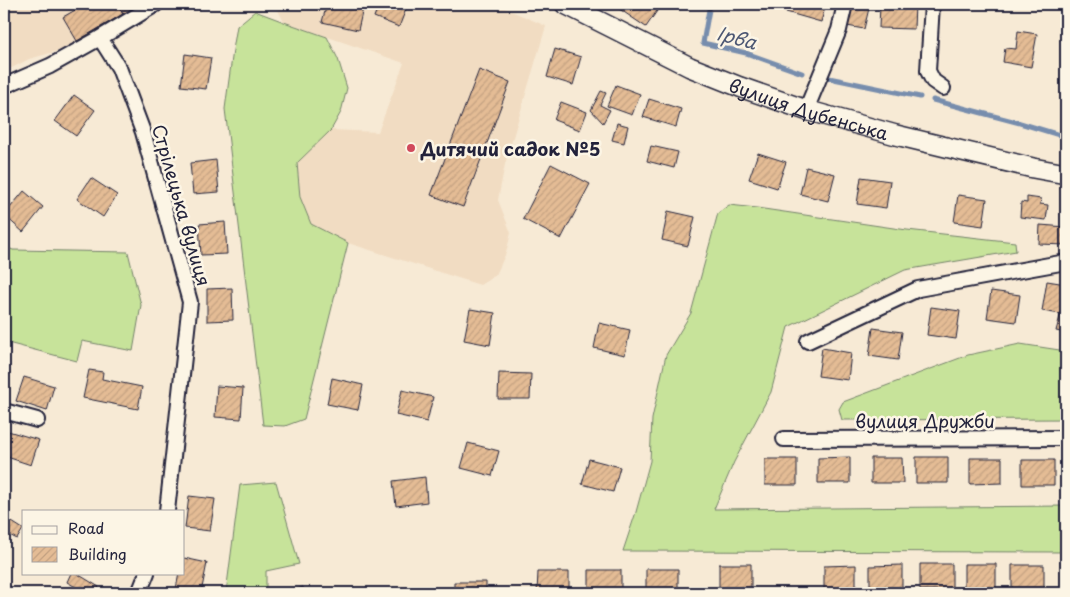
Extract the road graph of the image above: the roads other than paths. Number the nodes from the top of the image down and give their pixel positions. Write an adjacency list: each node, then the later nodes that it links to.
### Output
1 (156, 4): 5 (street)
2 (565, 4): 8 (main road, вулиця Дубенська)
3 (845, 4): 8 (street)
4 (932, 4): 7 (street)
5 (100, 38): 6 (street); 16 (street, Стрілецька вулиця)
6 (4, 86)
7 (944, 88)
8 (806, 110): 9 (main road, вулиця Дубенська)
9 (1066, 174)
10 (1066, 262): 11 (street)
11 (808, 341)
12 (4, 411): 13 (street)
13 (36, 420)
14 (1066, 438): 15 (street, вулиця Дружби)
15 (784, 439)
16 (167, 510)
17 (147, 574): 18 (street)
18 (139, 593)

